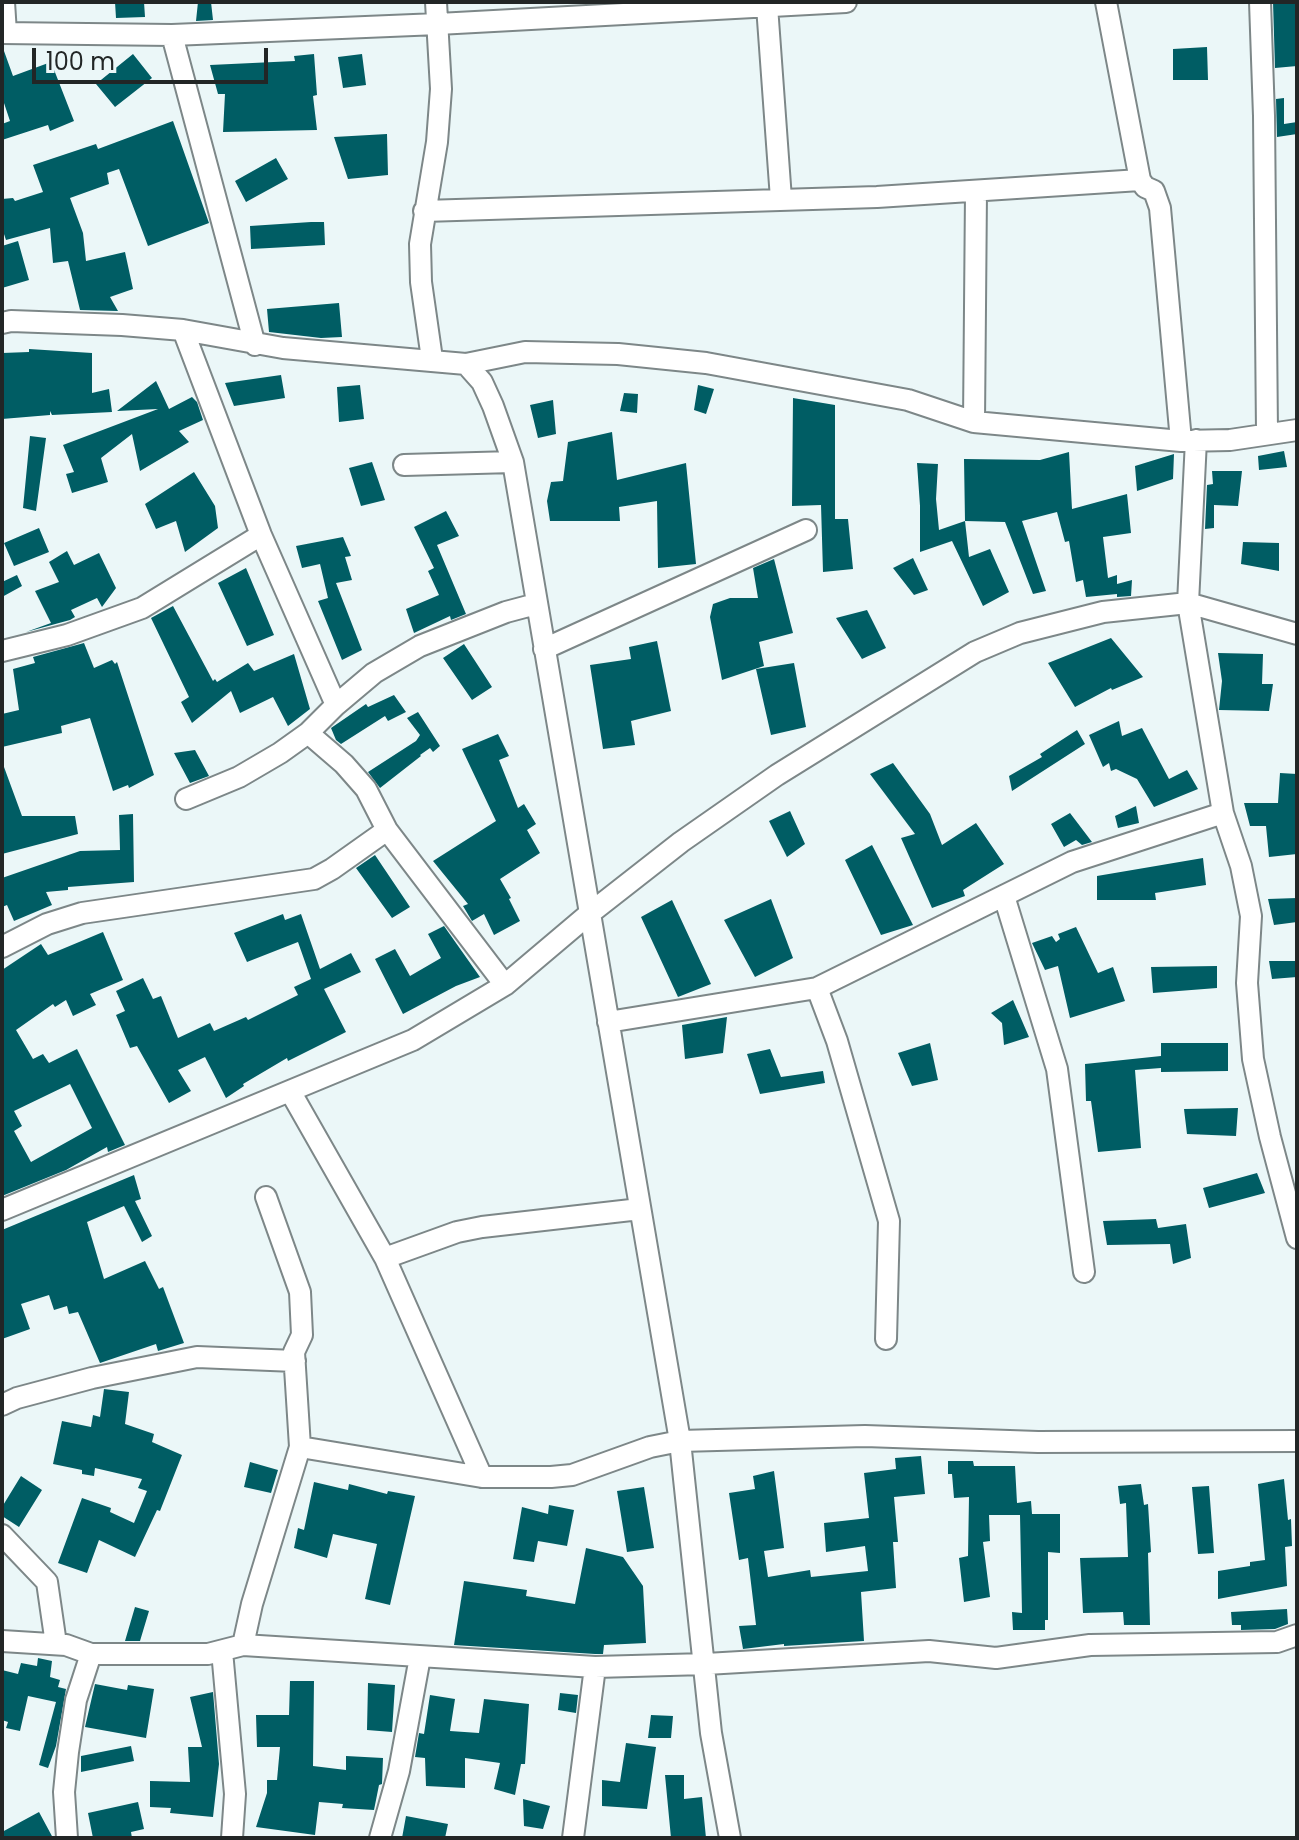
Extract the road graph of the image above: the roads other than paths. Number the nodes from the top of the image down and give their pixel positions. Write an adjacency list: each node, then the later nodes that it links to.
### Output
1 (4, 2): 9 (street)
2 (436, 2): 8 (street)
3 (846, 2): 7 (street)
4 (1106, 2): 11 (street)
5 (1260, 2): 22 (street)
6 (656, 6): 7 (street); 8 (street)
7 (767, 6): 13 (street)
8 (438, 24): 10 (street); 14 (street)
9 (4, 33): 10 (street)
10 (172, 35): 17 (street)
11 (1140, 180): 12 (street); 23 (street)
12 (976, 192): 13 (street); 20 (street)
13 (781, 199): 14 (street)
14 (424, 211): 18 (street)
15 (2, 323): 16 (street)
16 (183, 330): 17 (street); 27 (street)
17 (255, 345): 18 (street)
18 (432, 359): 19 (street)
19 (466, 364): 20 (street); 24 (street)
20 (974, 422): 23 (street)
21 (1297, 430): 22 (street)
22 (1267, 433): 23 (street)
23 (1189, 441): 28 (street)
24 (513, 462): 25 (street); 29 (street)
25 (404, 465)
26 (806, 530): 31 (street)
27 (261, 535): 32 (street); 33 (street)
28 (1188, 603): 30 (street); 36 (street); 39 (street)
29 (536, 604): 31 (street); 33 (street)
30 (1297, 634)
31 (544, 649): 39 (street)
32 (2, 651)
33 (336, 705): 34 (street)
34 (308, 733): 35 (street); 37 (street)
35 (186, 799)
36 (1223, 813): 38 (street); 48 (street)
37 (387, 830): 40 (street); 41 (street)
38 (1004, 896): 42 (street); 50 (street)
39 (589, 914): 41 (street); 43 (street)
40 (2, 947)
41 (505, 985): 44 (street)
42 (817, 988): 43 (street); 51 (street)
43 (608, 1022): 46 (street)
44 (290, 1091): 47 (street); 49 (street)
45 (266, 1197): 52 (street)
46 (640, 1209): 49 (street); 54 (street)
47 (2, 1210)
48 (1297, 1238)
49 (385, 1258): 57 (street)
50 (1084, 1272)
51 (886, 1339)
52 (295, 1361): 53 (street); 56 (street)
53 (2, 1405)
54 (680, 1441): 55 (street); 57 (street); 66 (street)
55 (1297, 1441)
56 (300, 1447): 57 (street); 62 (street)
57 (482, 1477)
58 (2, 1535): 61 (street)
59 (1297, 1635): 66 (street)
60 (2, 1641): 61 (street)
61 (56, 1644): 64 (street)
62 (243, 1645): 63 (street); 65 (street)
63 (222, 1651): 64 (street); 69 (street)
64 (91, 1654): 68 (street)
65 (420, 1657): 67 (street); 70 (street)
66 (706, 1664): 67 (street); 72 (street)
67 (595, 1667): 71 (street)
68 (67, 1838)
69 (232, 1838)
70 (380, 1838)
71 (573, 1838)
72 (730, 1838)

